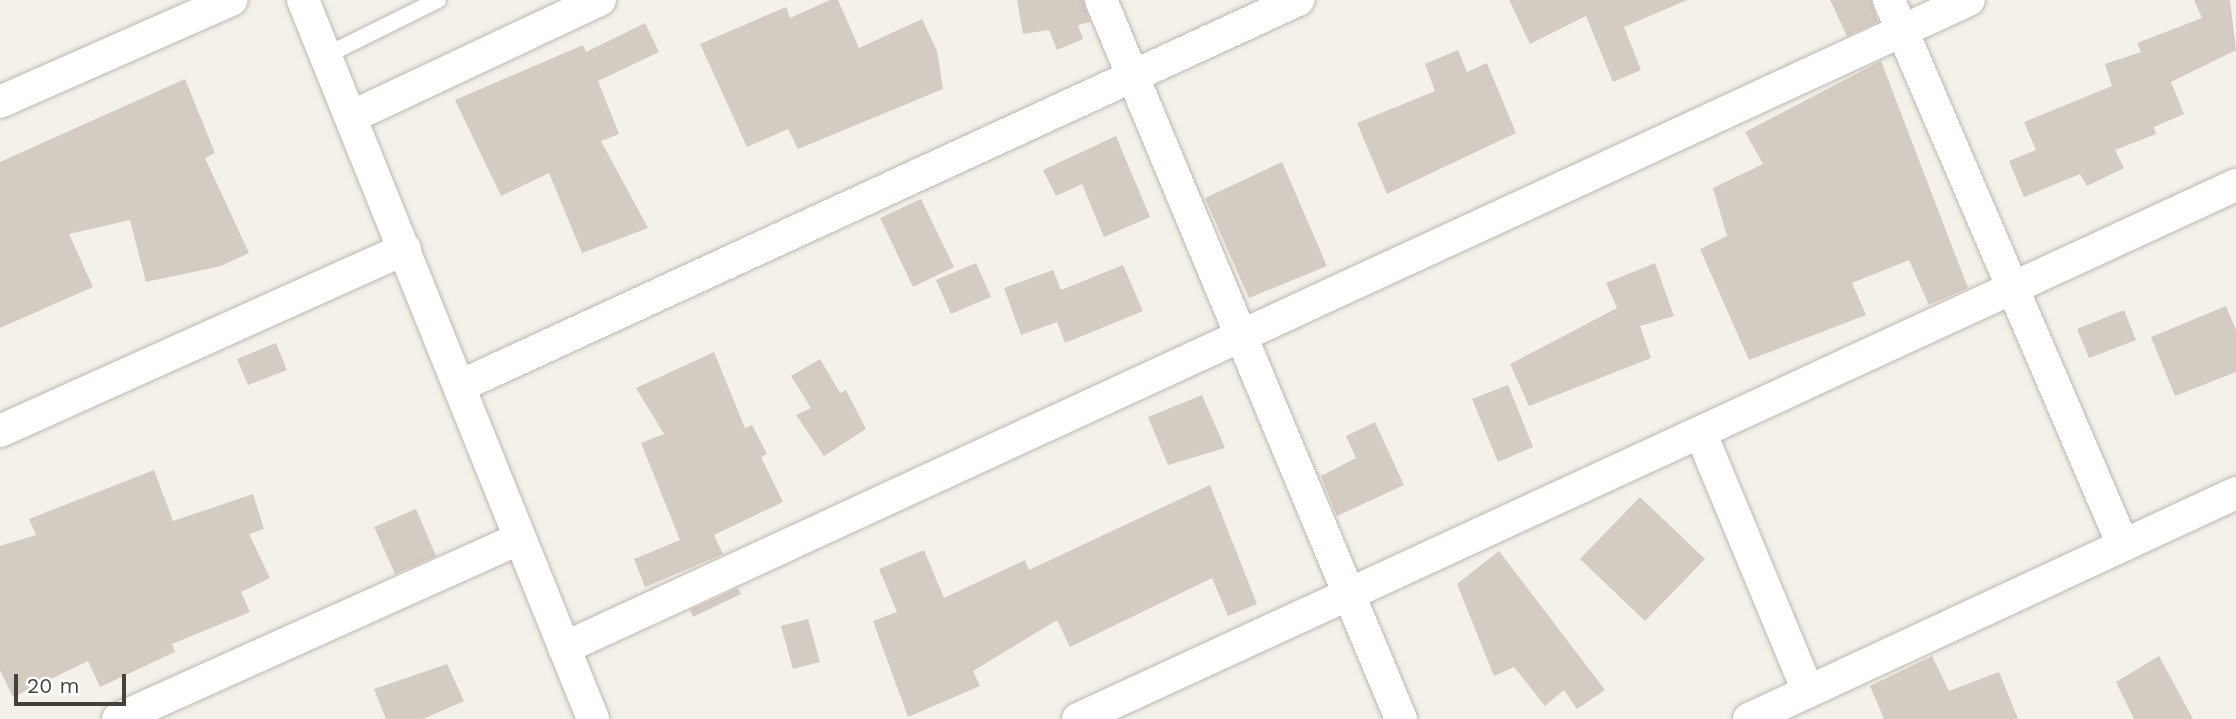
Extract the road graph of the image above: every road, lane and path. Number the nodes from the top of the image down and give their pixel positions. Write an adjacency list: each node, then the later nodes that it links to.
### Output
1 (231, 0): 12 (street)
2 (303, 0): 10 (street)
3 (438, 0): 10 (lane)
4 (600, 0): 13 (street)
5 (1101, 0): 11 (street)
6 (1298, 0): 11 (street)
7 (1889, 0): 9 (street)
8 (1969, 0): 9 (street)
9 (1902, 31): 16 (street); 17 (street)
10 (327, 55): 13 (street)
11 (1132, 76): 17 (street); 18 (street)
12 (0, 102)
13 (353, 116): 15 (street)
14 (2236, 185): 16 (street)
15 (405, 249): 18 (street); 19 (street)
16 (2012, 289): 20 (street); 23 (street)
17 (1239, 337): 24 (street); 25 (street)
18 (460, 386): 22 (street)
19 (0, 431)
20 (1701, 434): 24 (street); 26 (street)
21 (2236, 493): 23 (street)
22 (518, 539): 25 (street); 27 (street)
23 (2123, 545): 26 (street)
24 (1347, 595): 29 (street); 30 (street)
25 (564, 648): 28 (street)
26 (1808, 691): 31 (street)
27 (118, 719)
28 (593, 719)
29 (1078, 719)
30 (1401, 719)
31 (1749, 719)

